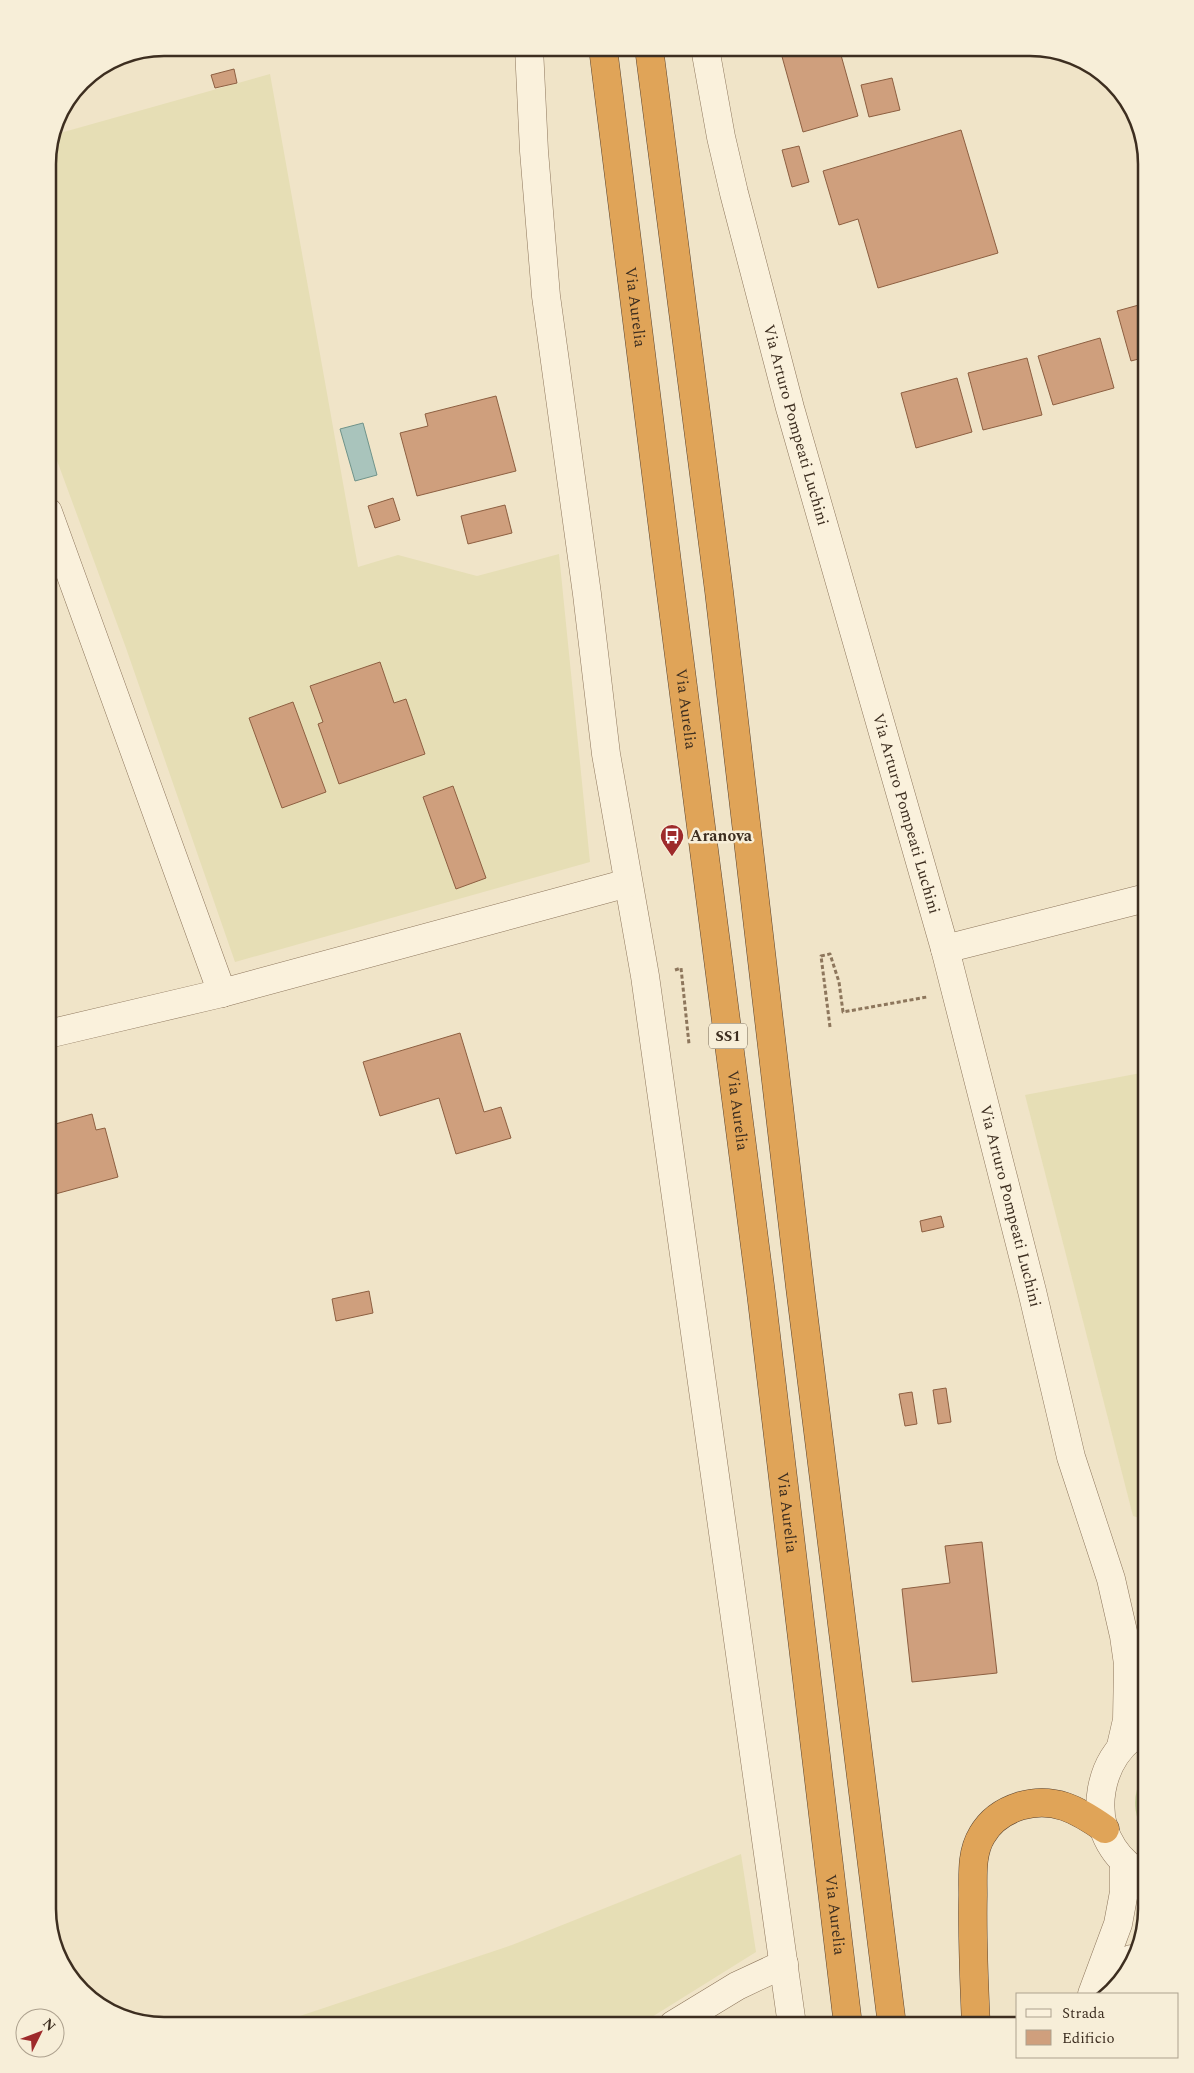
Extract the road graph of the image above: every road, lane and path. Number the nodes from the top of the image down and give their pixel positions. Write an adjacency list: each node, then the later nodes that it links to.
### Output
1 (530, 56): 6 (street)
2 (604, 56): 26 (highway, Via Aurelia / SS1)
3 (650, 56): 27 (highway, SS1)
4 (707, 56): 8 (street, Via Arturo Pompeati Luchini)
5 (56, 534): 11 (street)
6 (628, 883): 11 (street); 22 (street)
7 (1138, 900): 8 (street)
8 (945, 950): 10 (street, Via Arturo Pompeati Luchini)
9 (681, 968): 14 (path)
10 (955, 992): 12 (path); 15 (street, Via Arturo Pompeati Luchini)
11 (222, 993): 13 (street)
12 (830, 1026)
13 (56, 1032)
14 (689, 1044)
15 (1111, 1579): 16 (street, Via Arturo Pompeati Luchini); 18 (street, Via Arturo Pompeati Luchini)
16 (1138, 1637)
17 (1138, 1732): 18 (street)
18 (1121, 1746): 19 (street)
19 (1105, 1829): 20 (street); 28 (highway)
20 (1124, 1862): 21 (street); 23 (street)
21 (1138, 1873)
22 (784, 1964): 24 (street); 25 (street)
23 (1092, 1993)
24 (686, 2017)
25 (791, 2017)
26 (847, 2017)
27 (891, 2017)
28 (976, 2017)

